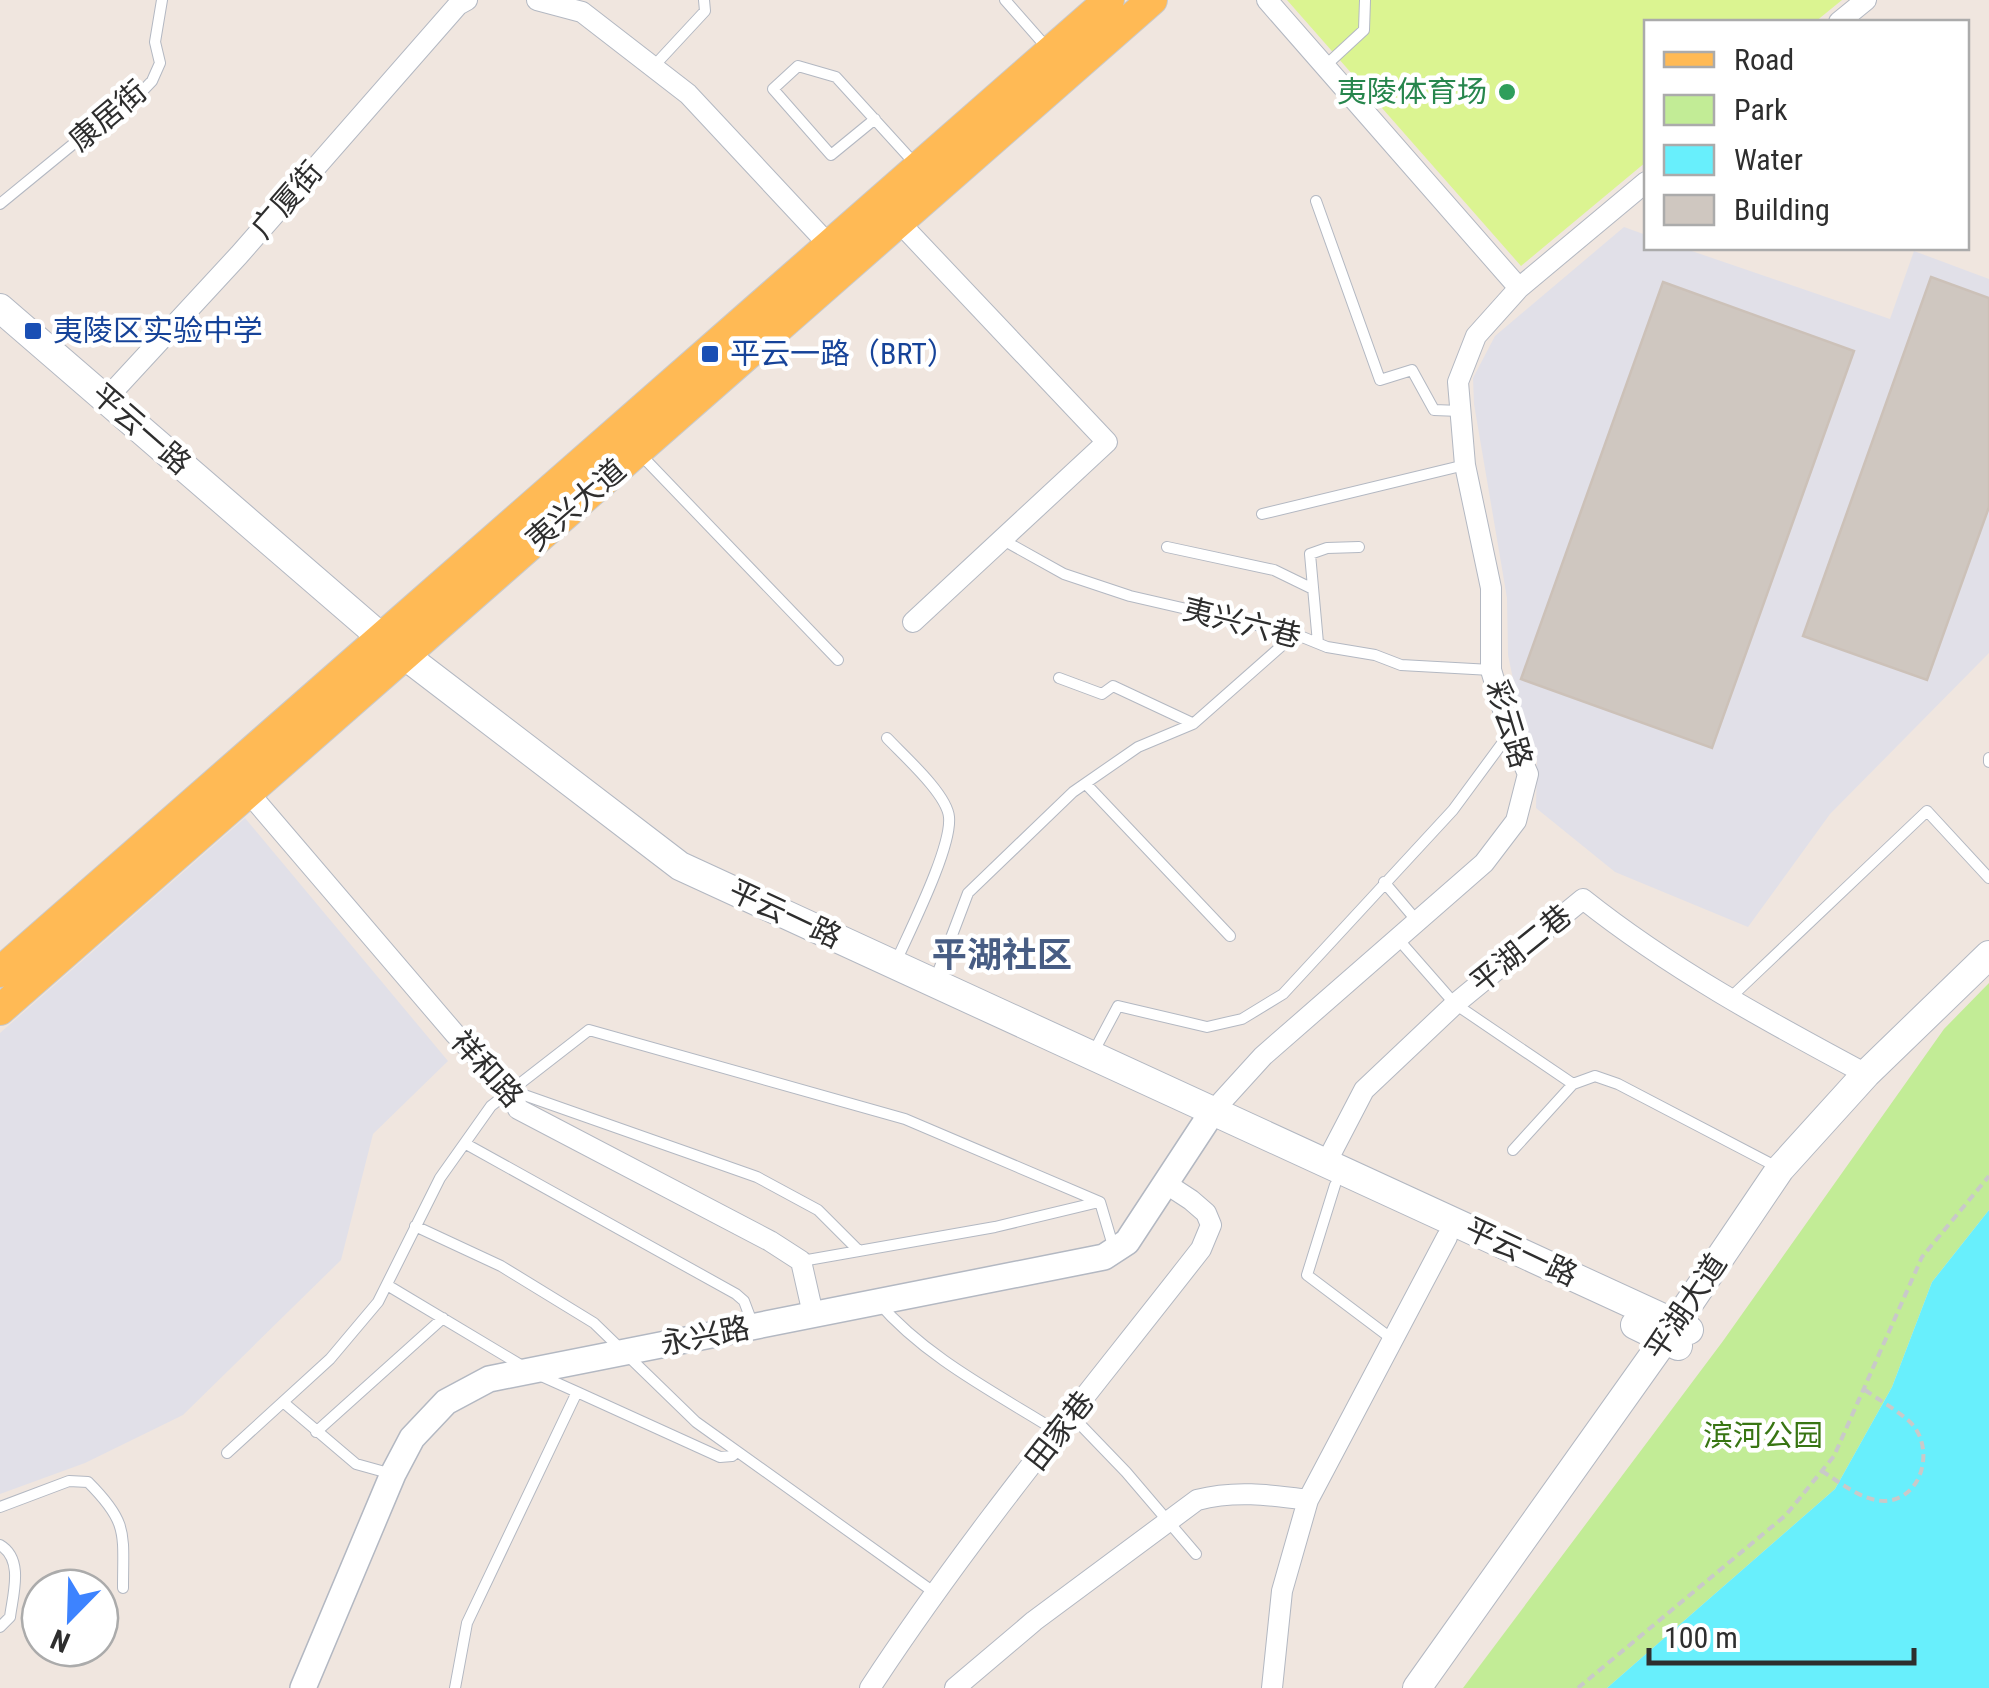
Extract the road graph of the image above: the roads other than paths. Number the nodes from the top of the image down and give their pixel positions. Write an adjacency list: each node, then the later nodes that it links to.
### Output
1 (162, 0): 19 (lane, 康居街)
2 (537, 0): 13 (street)
3 (704, 0): 13 (lane)
4 (1005, 0): 12 (lane)
5 (1108, 0): 12 (main road, 夷兴大道)
6 (1152, 0): 20 (main road, 夷兴大道)
7 (1266, 0): 14 (street)
8 (1365, 0): 14 (lane)
9 (1866, 0): 11 (street)
10 (460, 2): 25 (street, 广厦街)
11 (1841, 20)
12 (1050, 51): 16 (main road, 夷兴大道)
13 (654, 66): 21 (street)
14 (1324, 67): 22 (street)
15 (874, 119): 15 (lane); 16 (lane)
16 (917, 167): 21 (main road, 夷兴大道)
17 (1644, 184): 22 (street, 彩云路)
18 (1316, 201): 26 (lane)
19 (0, 204)
20 (899, 222): 27 (main road, 夷兴大道); 30 (street)
21 (828, 244): 37 (main road, 夷兴大道)
22 (1519, 288): 26 (street, 彩云路)
23 (0, 308): 25 (main road, 平云一路)
24 (0, 326): 37 (main road, 平云一路)
25 (106, 399): 37 (main road, 平云一路)
26 (1460, 410): 28 (street, 彩云路)
27 (638, 451): 37 (main road, 夷兴大道); 38 (lane)
28 (1465, 465): 29 (lane); 39 (street, 彩云路)
29 (1262, 514)
30 (1002, 540): 34 (street); 35 (lane, 夷兴六巷)
31 (1167, 547): 33 (lane)
32 (1359, 547): 33 (lane)
33 (1313, 588): 36 (lane)
34 (913, 622)
35 (1296, 634): 36 (lane, 夷兴六巷); 41 (lane)
36 (1318, 643): 39 (lane, 夷兴六巷)
37 (387, 652): 45 (main road, 夷兴大道); 52 (main road, 平云一路); 54 (main road, 夷兴大道); 63 (main road, 平云一路)
38 (838, 660)
39 (1491, 670): 42 (street, 彩云路)
40 (1060, 678): 41 (lane)
41 (1193, 724): 44 (lane)
42 (1510, 734): 47 (lane); 48 (street, 彩云路)
43 (887, 738): 52 (lane)
44 (1086, 784): 49 (lane); 55 (lane)
45 (248, 792): 58 (main road, 夷兴大道); 62 (street, 祥和路)
46 (1989, 878): 56 (lane)
47 (1384, 882): 48 (lane); 59 (lane)
48 (1418, 921): 50 (street, 彩云路)
49 (1230, 936)
50 (1397, 938): 57 (lane); 63 (street, 彩云路)
51 (1989, 955): 60 (main road, 平湖大道)
52 (895, 965): 55 (main road, 平云一路)
53 (1989, 970): 80 (main road, 平湖大道)
54 (0, 972)
55 (934, 983): 59 (main road, 平云一路)
56 (1728, 1000): 57 (street, 平湖二巷); 60 (street, 平湖二巷)
57 (1455, 1004): 61 (lane); 67 (street, 平湖二巷)
58 (0, 1010)
59 (1092, 1056): 63 (main road, 平云一路)
60 (1866, 1074): 66 (main road, 平湖大道)
61 (1573, 1084): 65 (lane); 66 (lane)
62 (510, 1090): 64 (lane); 69 (lane); 73 (lane); 74 (street, 祥和路)
63 (1208, 1118): 67 (main road, 平云一路); 68 (street)
64 (466, 1144): 70 (lane); 79 (lane)
65 (1513, 1150)
66 (1780, 1169): 80 (main road, 平湖大道)
67 (1330, 1174): 71 (main road, 平云一路); 80 (main road, 平云一路); 81 (lane)
68 (1166, 1183): 72 (street); 86 (street, 田家巷)
69 (1100, 1202): 72 (lane); 73 (lane)
70 (415, 1226): 75 (lane); 82 (lane)
71 (1448, 1238): 80 (main road, 平云一路); 81 (street)
72 (1115, 1250): 76 (street, 永兴路)
73 (859, 1251): 74 (lane)
74 (801, 1261): 77 (street)
75 (387, 1285): 78 (lane); 85 (lane)
76 (877, 1301): 77 (street, 永兴路); 86 (lane)
77 (813, 1314): 79 (street, 永兴路)
78 (443, 1318): 83 (lane); 87 (lane)
79 (753, 1326): 82 (street, 永兴路)
80 (1677, 1335): 104 (main road, 平湖大道); 105 (main road, 平湖大道)
81 (1392, 1340): 91 (street)
82 (623, 1352): 83 (street, 永兴路); 88 (lane)
83 (531, 1371): 84 (lane); 90 (street, 永兴路)
84 (577, 1392): 88 (lane); 100 (lane)
85 (284, 1402): 87 (lane); 89 (lane)
86 (1066, 1424): 93 (lane); 97 (street, 田家巷)
87 (316, 1432): 90 (lane)
88 (737, 1452): 97 (lane)
89 (227, 1453)
90 (393, 1474): 99 (street, 永兴路)
91 (1308, 1500): 93 (street); 103 (street)
92 (0, 1508): 96 (lane)
93 (1167, 1520): 95 (lane); 102 (street)
94 (0, 1545): 98 (lane)
95 (1196, 1554)
96 (123, 1588)
97 (936, 1593): 101 (street, 田家巷)
98 (0, 1627)
99 (303, 1688)
100 (455, 1688)
101 (870, 1688)
102 (955, 1688)
103 (1272, 1688)
104 (1417, 1688)
105 (1432, 1688)

